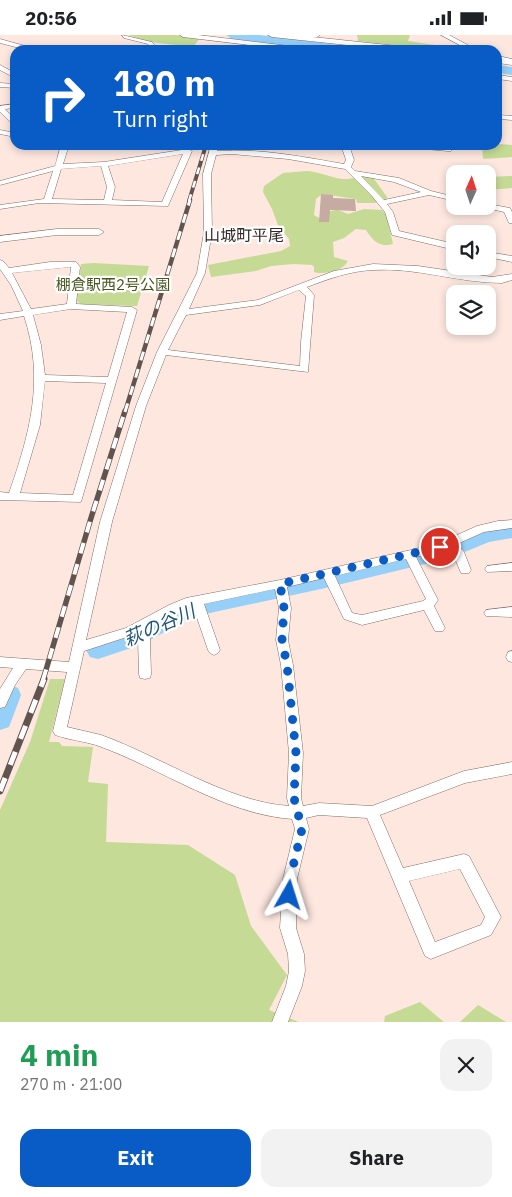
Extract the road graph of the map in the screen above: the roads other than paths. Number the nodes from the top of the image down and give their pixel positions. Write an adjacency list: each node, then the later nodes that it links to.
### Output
1 (125, 35): 9 (street)
2 (183, 35): 10 (street)
3 (272, 35): 6 (street)
4 (317, 35): 6 (street)
5 (444, 35): 12 (street)
6 (286, 36): 11 (street)
7 (0, 41): 8 (street)
8 (15, 45)
9 (151, 45)
10 (264, 45)
11 (370, 45)
12 (464, 45)
13 (0, 109): 14 (street)
14 (10, 118)
15 (63, 150): 20 (street)
16 (212, 150): 43 (street)
17 (224, 150): 21 (street)
18 (347, 150): 21 (street)
19 (104, 164): 20 (street); 27 (street); 27 (street)
20 (58, 167): 23 (street); 26 (street)
21 (346, 167): 22 (street)
22 (354, 173): 24 (street); 28 (street)
23 (0, 183)
24 (429, 193): 25 (street); 28 (street)
25 (446, 197)
26 (47, 201): 27 (street); 29 (street)
27 (107, 203)
28 (382, 203): 34 (street)
29 (0, 207)
30 (496, 208): 31 (street)
31 (512, 221)
32 (99, 232): 33 (street)
33 (0, 239)
34 (446, 245)
35 (496, 256): 36 (street)
36 (512, 259)
37 (0, 263): 38 (street)
38 (7, 271): 41 (street); 42 (street)
39 (512, 277): 40 (street)
40 (301, 287): 43 (street); 45 (street)
41 (71, 306): 42 (street); 47 (street)
42 (28, 313): 44 (street); 46 (street)
43 (182, 313): 45 (street)
44 (0, 317)
45 (162, 352): 64 (street)
46 (41, 378): 47 (street); 49 (street)
47 (112, 380): 49 (street)
48 (0, 497): 49 (street)
49 (13, 497)
50 (511, 525): 51 (street)
51 (453, 546): 52 (street); 55 (street)
52 (410, 558): 56 (street); 59 (street)
53 (512, 567): 54 (street)
54 (491, 569)
55 (465, 570)
56 (330, 576): 57 (street); 59 (street)
57 (280, 588): 58 (street); 73 (street)
58 (199, 604): 63 (street); 65 (street)
59 (427, 605): 62 (street)
60 (512, 612): 61 (street)
61 (490, 613)
62 (439, 628)
63 (141, 631): 64 (street); 69 (street)
64 (79, 647): 68 (street)
65 (214, 650)
66 (0, 662): 67 (street)
67 (23, 663): 68 (street); 70 (street)
68 (74, 667): 73 (street)
69 (144, 674)
70 (0, 703)
71 (512, 767): 72 (street)
72 (372, 812): 73 (street); 74 (street)
73 (298, 813): 75 (street)
74 (399, 876): 74 (street)
75 (280, 1022)

